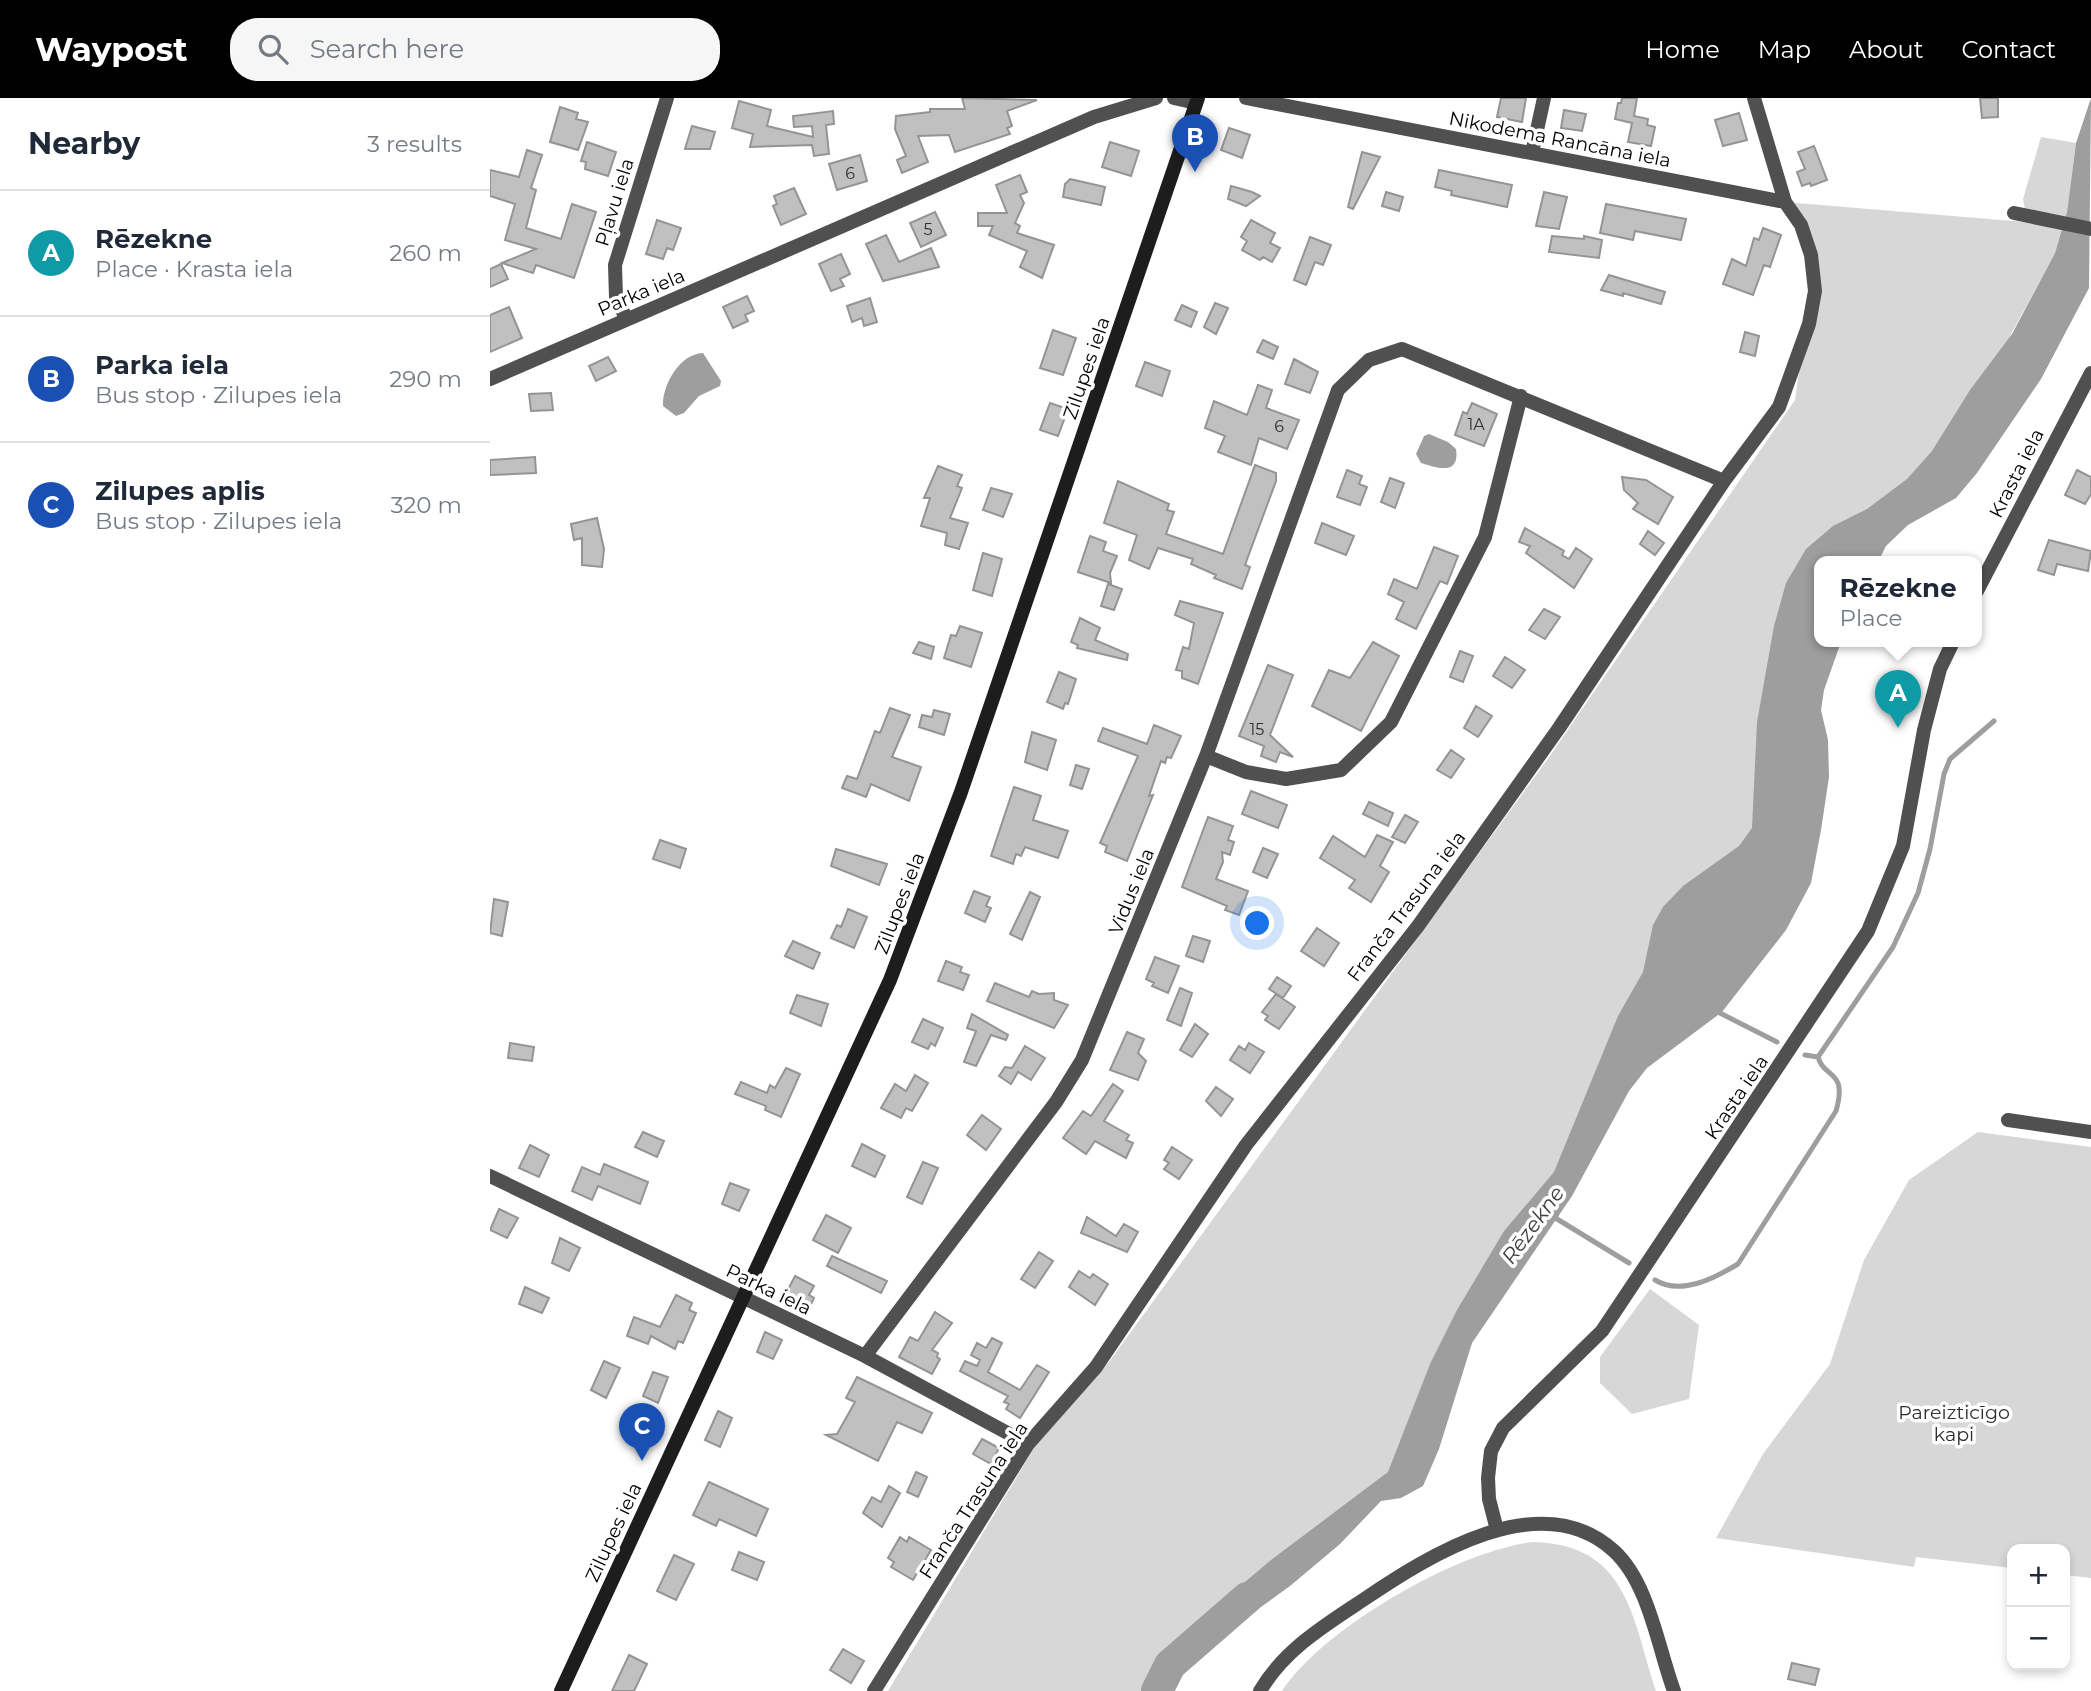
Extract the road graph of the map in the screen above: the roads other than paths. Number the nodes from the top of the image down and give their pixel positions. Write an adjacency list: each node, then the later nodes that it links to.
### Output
1 (667, 98): 12 (street, Pļavu iela)
2 (1156, 98): 12 (street, Parka iela)
3 (1174, 98): 7 (street)
4 (1246, 98): 8 (street, Nikodema Rancāna iela)
5 (1544, 98): 8 (street)
6 (1754, 98): 9 (street, Franča Trasuna iela)
7 (1197, 101): 23 (main road, Zilupes iela)
8 (1532, 153): 9 (street, Nikodema Rancāna iela)
9 (1784, 202): 16 (street, Franča Trasuna iela)
10 (2014, 212): 11 (street)
11 (2091, 229)
12 (626, 318): 14 (street, Parka iela)
13 (2091, 373): 17 (street, Krasta iela)
14 (490, 379)
15 (1521, 396): 16 (street); 19 (street); 19 (street, Vidus iela)
16 (1724, 481): 25 (street, Franča Trasuna iela)
17 (1982, 581)
18 (1951, 647): 26 (street, Krasta iela)
19 (1206, 757): 24 (street, Vidus iela)
20 (2008, 1120): 21 (street)
21 (2091, 1132)
22 (490, 1176): 23 (street, Parka iela)
23 (742, 1298): 24 (street, Parka iela); 27 (main road, Zilupes iela)
24 (865, 1356): 25 (street, Parka iela)
25 (1028, 1444): 28 (street, Franča Trasuna iela)
26 (1497, 1530): 29 (street); 30 (street)
27 (561, 1691)
28 (874, 1691)
29 (1260, 1691)
30 (1674, 1691)

